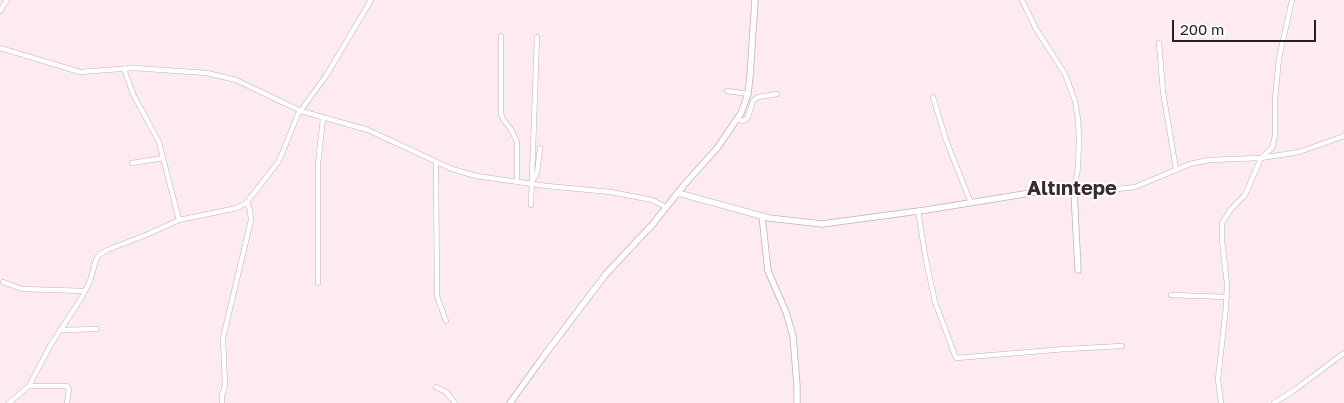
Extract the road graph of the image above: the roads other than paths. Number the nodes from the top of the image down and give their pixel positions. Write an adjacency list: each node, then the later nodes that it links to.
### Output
1 (7, 0): 6 (street)
2 (371, 0): 16 (street)
3 (755, 0): 13 (street)
4 (1022, 0): 28 (street)
5 (1292, 0): 22 (street)
6 (0, 12)
7 (501, 36): 26 (street)
8 (537, 37): 27 (street)
9 (1159, 43): 25 (street)
10 (0, 48): 11 (street)
11 (124, 69): 16 (street); 21 (street)
12 (728, 91): 13 (street)
13 (748, 94): 18 (street)
14 (777, 94): 18 (street)
15 (933, 97): 31 (street)
16 (300, 111): 17 (street); 30 (street)
17 (323, 118): 23 (street); 39 (street)
18 (737, 119): 29 (street)
19 (1344, 136): 22 (street)
20 (540, 148): 27 (street)
21 (164, 158): 24 (street); 36 (street)
22 (1261, 158): 25 (street); 42 (street)
23 (436, 162): 26 (street); 43 (street)
24 (132, 164)
25 (1176, 169): 28 (street)
26 (517, 181): 27 (street)
27 (531, 183): 32 (street); 33 (street)
28 (1074, 190): 31 (street); 37 (street)
29 (678, 192): 33 (street); 35 (street)
30 (247, 202): 36 (street); 52 (street)
31 (972, 203): 34 (street)
32 (531, 205)
33 (666, 207): 54 (street)
34 (918, 211): 35 (street); 46 (street)
35 (762, 216): 55 (street)
36 (179, 220): 40 (street)
37 (1078, 270)
38 (3, 282): 40 (street)
39 (318, 282)
40 (85, 291): 45 (street)
41 (1171, 295): 42 (street)
42 (1227, 297): 56 (street)
43 (446, 320)
44 (97, 329): 45 (street)
45 (60, 330): 48 (street)
46 (1122, 346)
47 (1344, 353): 57 (street)
48 (29, 386): 50 (street); 51 (street)
49 (436, 387): 53 (street)
50 (9, 403)
51 (67, 403)
52 (222, 403)
53 (455, 403)
54 (510, 403)
55 (797, 403)
56 (1222, 403)
57 (1274, 403)

